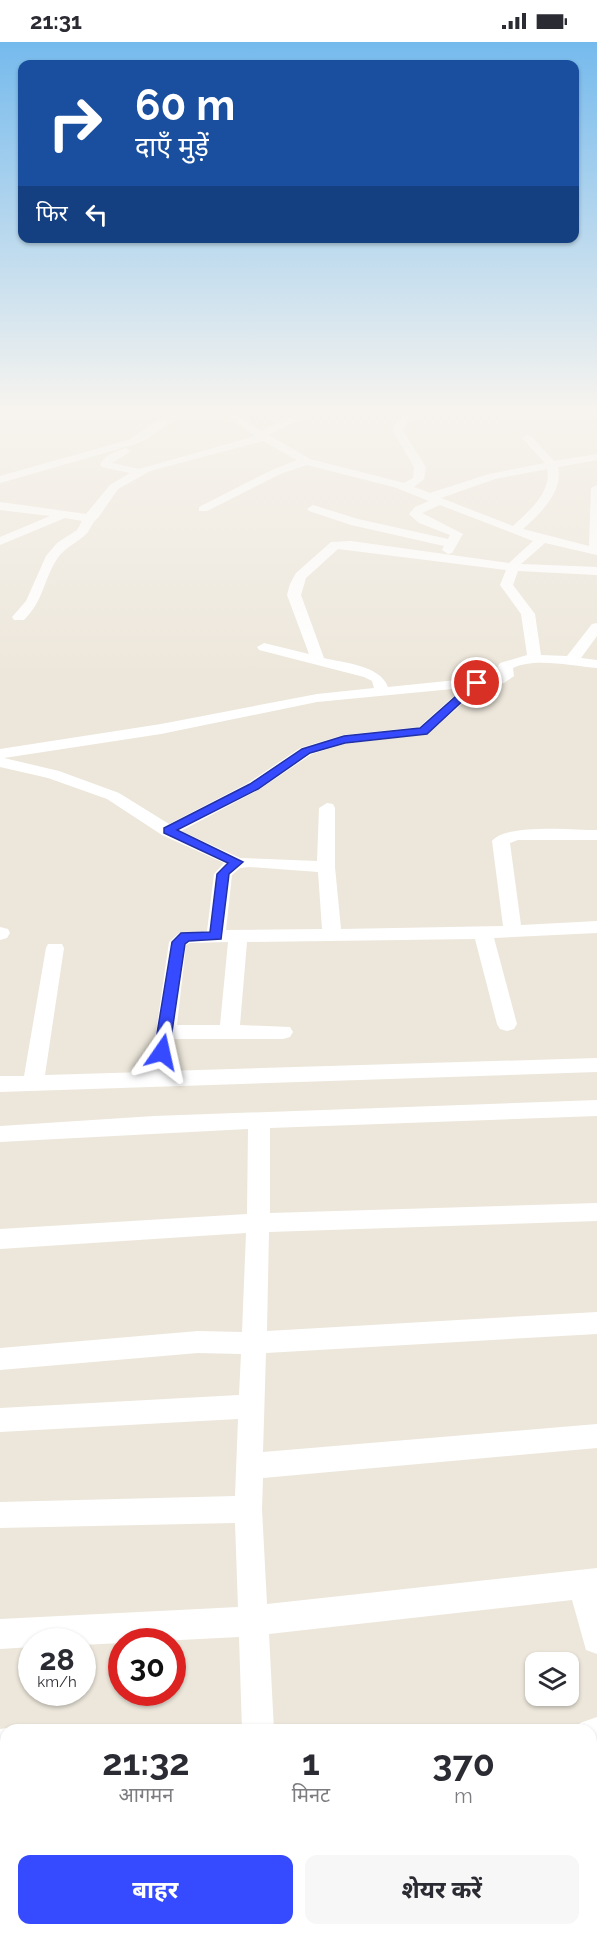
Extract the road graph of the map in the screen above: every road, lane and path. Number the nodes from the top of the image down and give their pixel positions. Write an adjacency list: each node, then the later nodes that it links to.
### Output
1 (107, 497): 12 (street)
2 (226, 497): 9 (street)
3 (427, 497): 7 (street)
4 (440, 497): 7 (street)
5 (545, 497): 13 (street)
6 (597, 497): 17 (street)
7 (433, 500): 13 (street); 16 (street)
8 (0, 506): 11 (street)
9 (203, 509)
10 (313, 509): 16 (street)
11 (66, 514): 12 (street); 15 (street)
12 (88, 518): 21 (street)
13 (514, 531): 14 (street)
14 (542, 540): 17 (street); 19 (street)
15 (0, 542)
16 (452, 544): 18 (street)
17 (596, 551)
18 (443, 557): 19 (street); 25 (street)
19 (513, 567): 20 (street); 24 (street)
20 (597, 571)
21 (19, 617)
22 (597, 627): 26 (street)
23 (264, 647): 25 (street)
24 (535, 660): 26 (street); 28 (street)
25 (317, 662): 29 (street)
26 (571, 662): 27 (street)
27 (597, 664)
28 (477, 683): 29 (street); 33 (street)
29 (382, 691): 30 (street)
30 (0, 754)
31 (0, 762): 33 (street)
32 (327, 808): 36 (street)
33 (168, 831): 35 (street)
34 (597, 835): 38 (street)
35 (237, 862): 36 (street); 41 (street)
36 (326, 867): 40 (street)
37 (597, 927): 38 (street)
38 (513, 932): 39 (street)
39 (483, 933): 40 (street); 44 (street)
40 (332, 935): 42 (street)
41 (216, 936): 42 (street); 45 (street)
42 (238, 936): 46 (street)
43 (55, 948): 50 (street)
44 (507, 1024)
45 (166, 1032): 46 (street); 49 (street)
46 (229, 1032): 47 (street)
47 (283, 1032)
48 (597, 1065): 49 (street)
49 (154, 1078): 50 (street)
50 (33, 1083): 51 (street)
51 (0, 1084)
52 (597, 1108): 53 (street)
53 (258, 1122): 54 (street); 56 (street)
54 (0, 1134)
55 (597, 1212): 56 (street)
56 (258, 1223): 57 (street); 59 (street)
57 (0, 1239)
58 (597, 1323): 59 (street)
59 (253, 1343): 60 (street); 61 (street)
60 (0, 1359)
61 (250, 1406): 62 (street); 64 (street)
62 (0, 1420)
63 (597, 1436): 64 (street)
64 (250, 1466): 65 (street)
65 (248, 1509): 66 (street); 68 (street)
66 (0, 1515)
67 (590, 1584): 68 (street); 70 (street)
68 (252, 1622): 69 (street); 71 (street)
69 (0, 1634)
70 (597, 1639)
71 (258, 1724)

